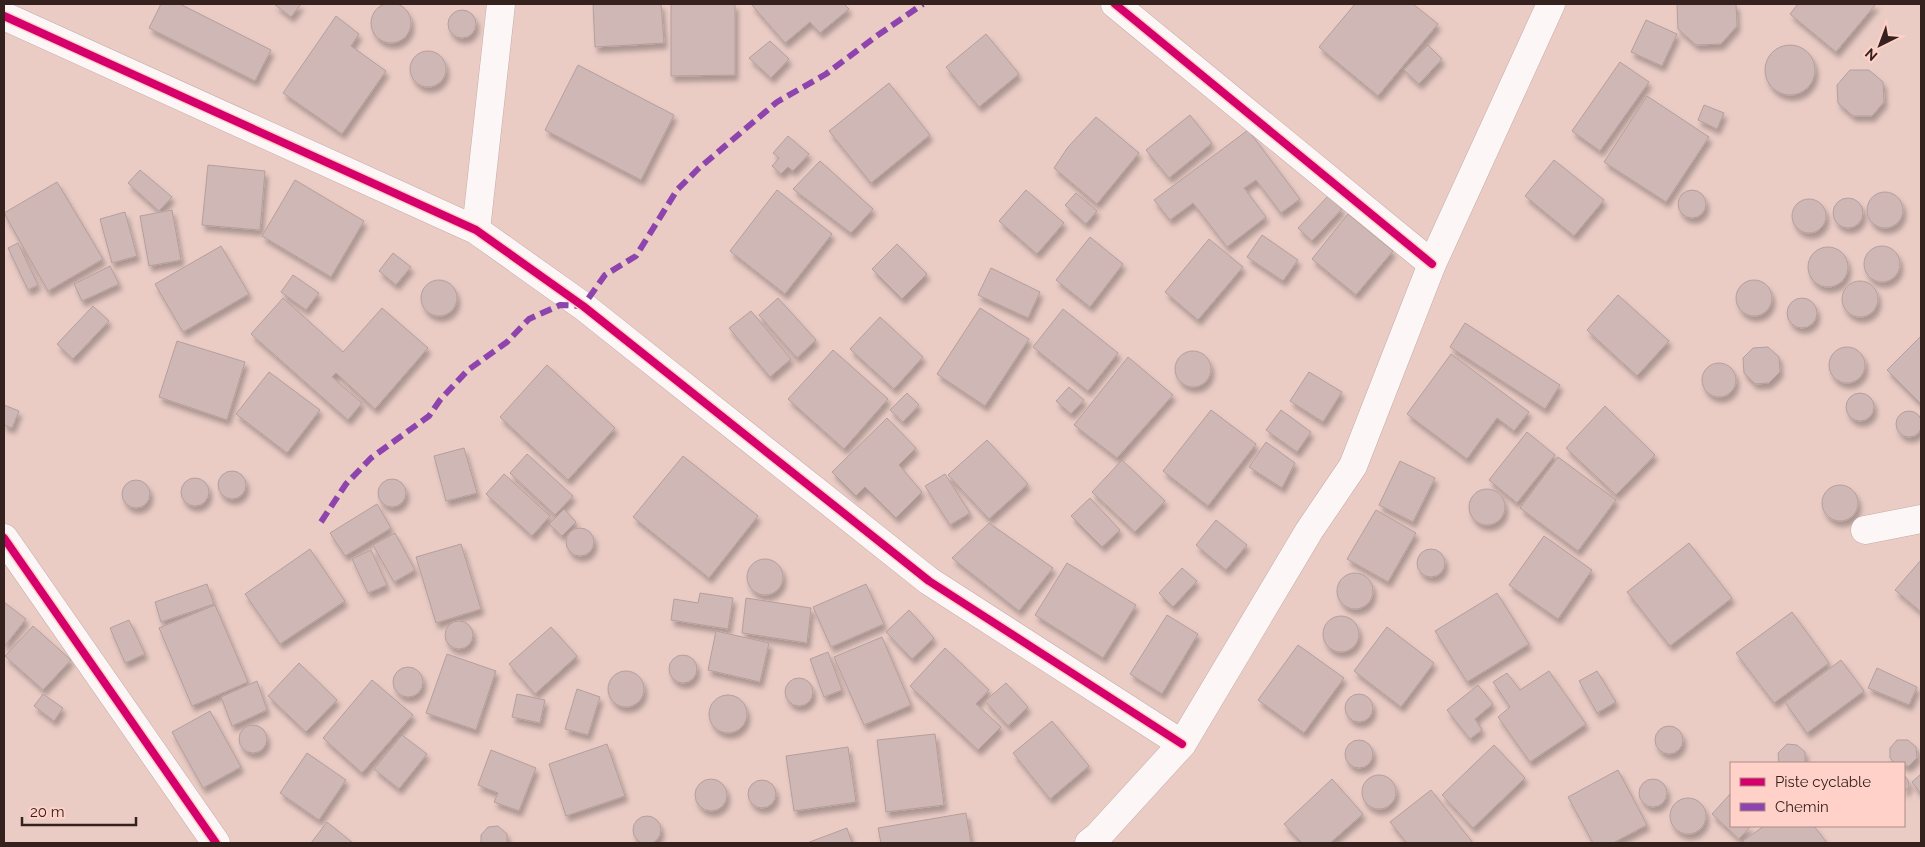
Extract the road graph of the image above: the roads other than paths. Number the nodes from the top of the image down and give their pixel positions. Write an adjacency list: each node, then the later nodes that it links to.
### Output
1 (501, 4): 5 (street)
2 (1115, 4): 6 (street)
3 (1551, 4): 6 (street)
4 (4, 16): 5 (street)
5 (476, 230): 10 (street)
6 (1432, 264): 10 (street)
7 (1921, 520): 8 (street)
8 (1865, 530)
9 (4, 538): 11 (street)
10 (1182, 744): 12 (street)
11 (216, 843)
12 (1089, 843)

